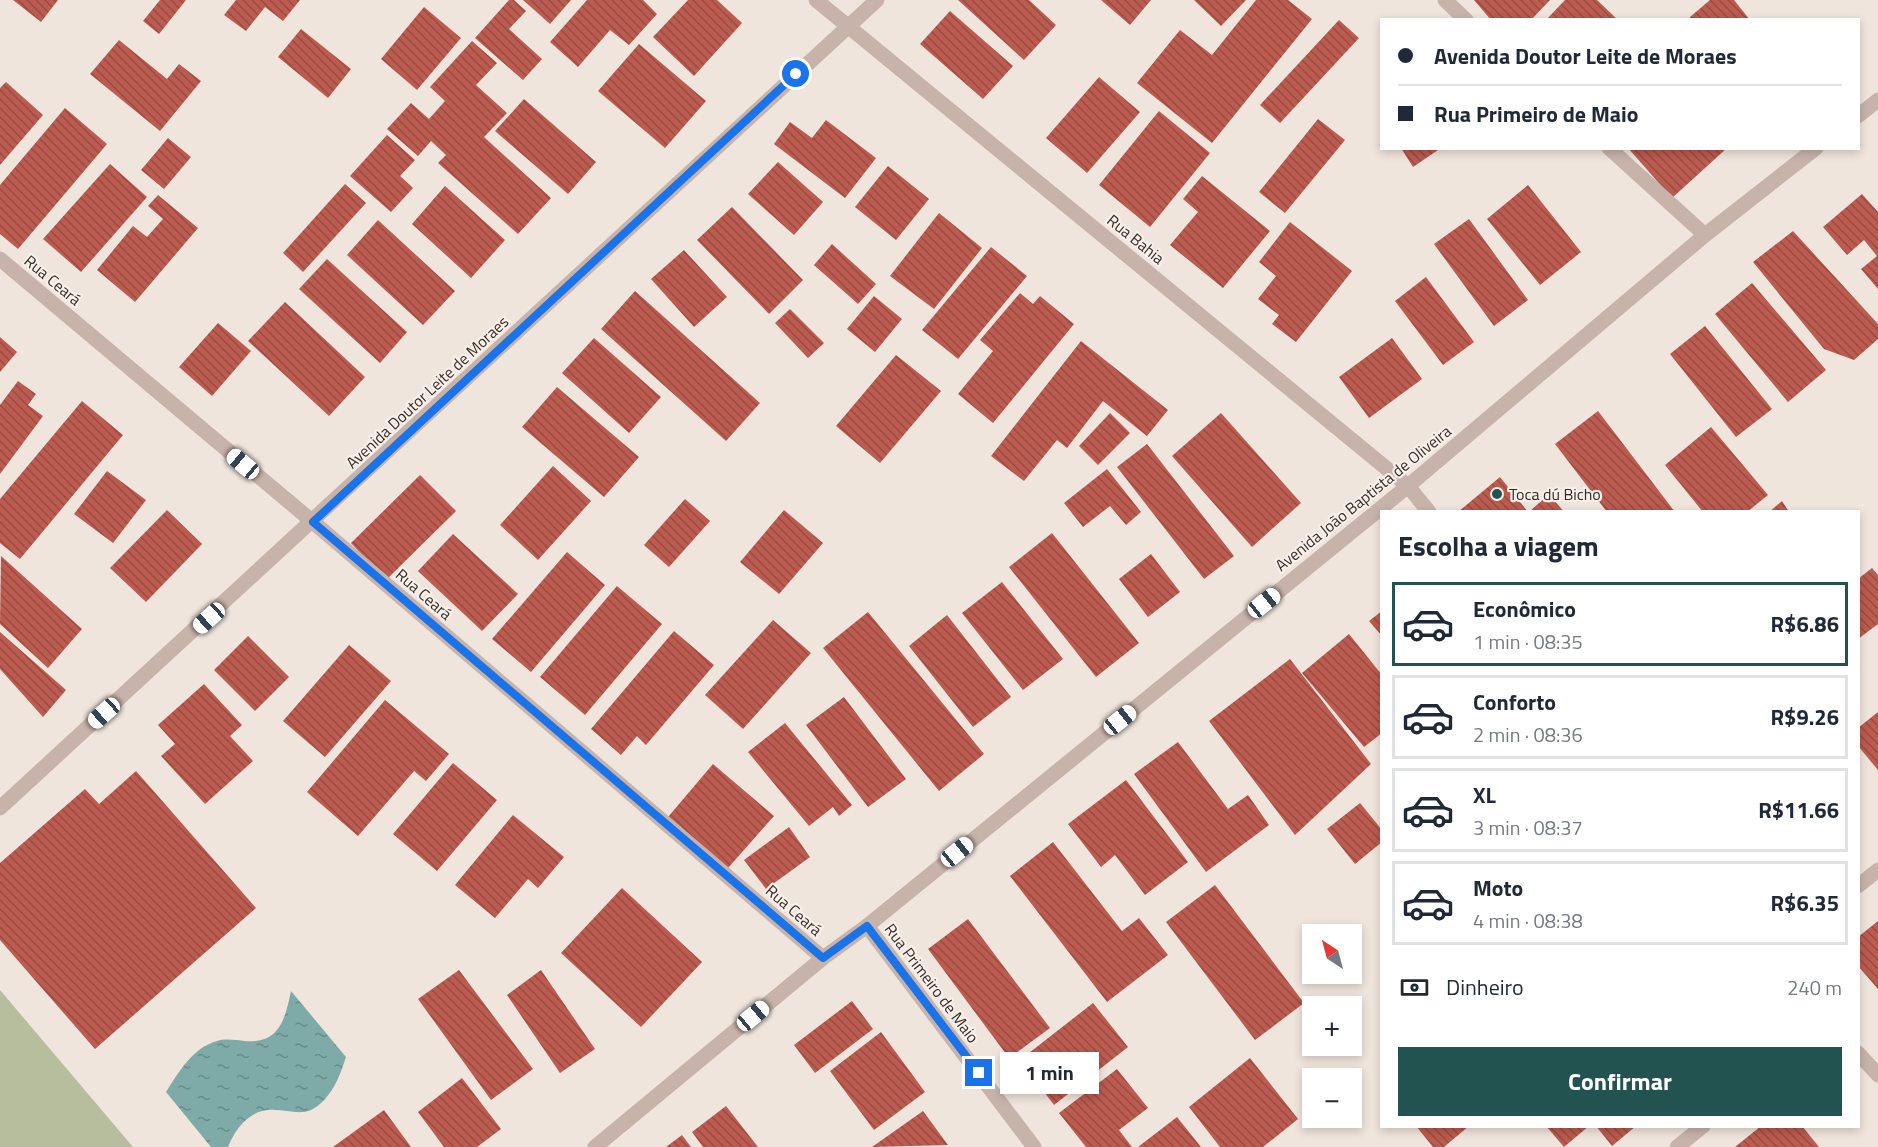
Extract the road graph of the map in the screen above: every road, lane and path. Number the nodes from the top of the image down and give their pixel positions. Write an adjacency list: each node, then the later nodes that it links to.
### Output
1 (816, 0): 5 (street, Rua Bahia)
2 (877, 0): 5 (street, Avenida Doutor Leite de Moraes)
3 (1444, 0): 4 (street)
4 (1464, 18)
5 (848, 26): 12 (street, Rua Bahia); 14 (street, Avenida Doutor Leite de Moraes)
6 (1878, 100): 7 (street)
7 (1860, 114)
8 (1612, 150): 10 (street)
9 (1813, 150): 10 (street, Avenida João Baptista de Oliveira)
10 (1705, 235): 12 (street, Avenida João Baptista de Oliveira)
11 (0, 259): 14 (street, Rua Ceará)
12 (1408, 486): 13 (street, Rua Bahia); 18 (street, Avenida João Baptista de Oliveira)
13 (1427, 510)
14 (313, 522): 15 (street, Avenida Doutor Leite de Moraes); 19 (street, Rua Ceará)
15 (0, 808)
16 (1878, 870): 17 (street)
17 (1860, 884)
18 (867, 926): 19 (street, Avenida João Baptista de Oliveira); 24 (street, Rua Primeiro de Maio)
19 (823, 958): 23 (street, Avenida João Baptista de Oliveira)
20 (1860, 1055): 21 (street)
21 (1878, 1075)
22 (1701, 1128): 25 (street)
23 (596, 1147)
24 (1034, 1147)
25 (1677, 1147)

